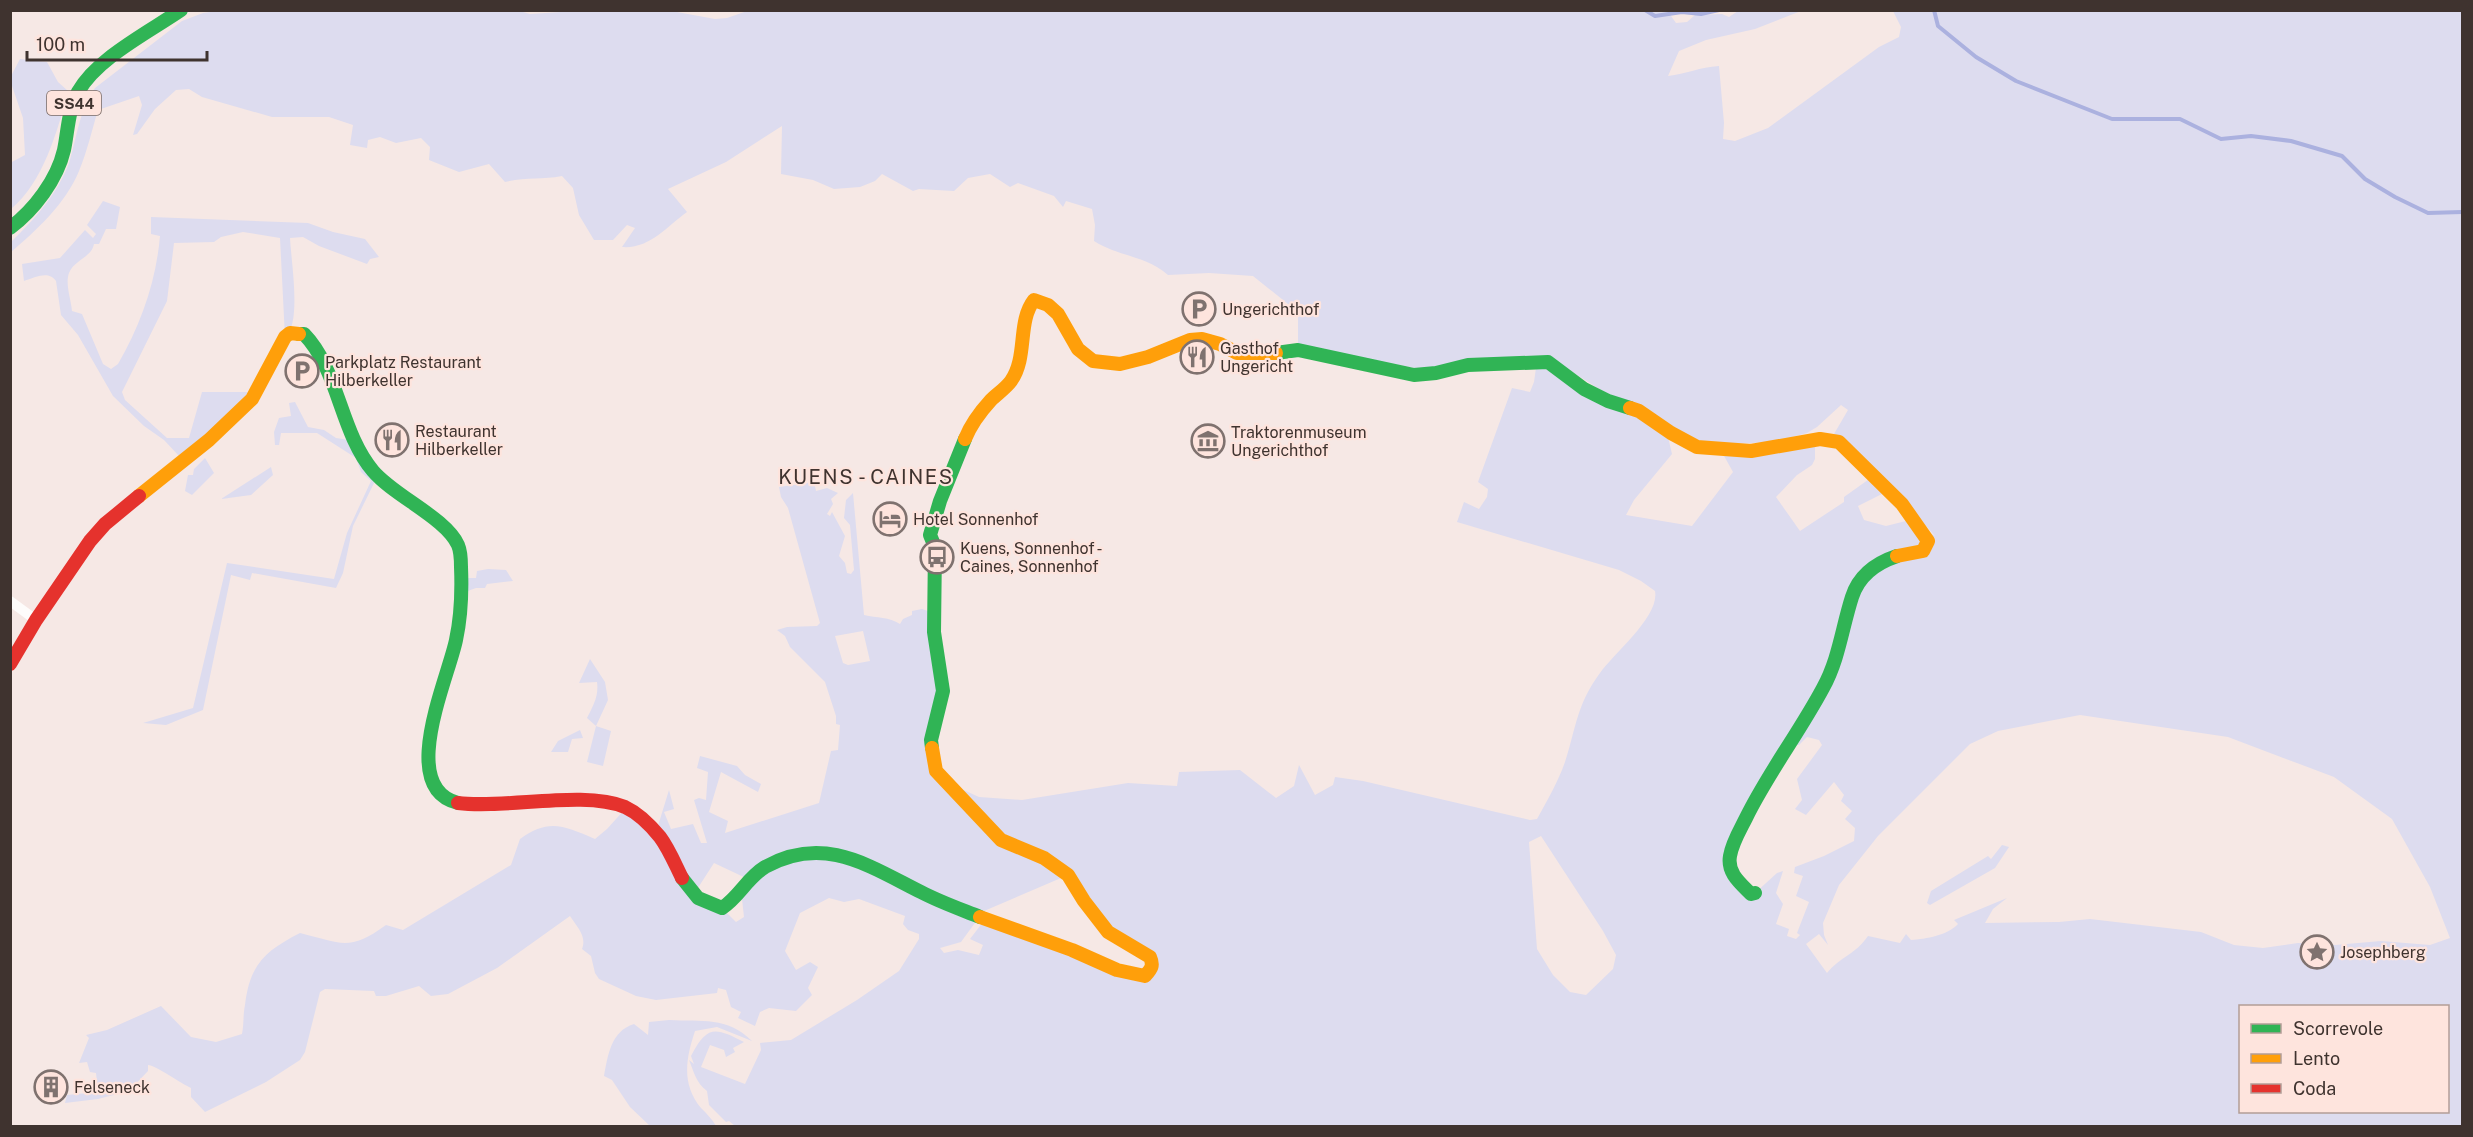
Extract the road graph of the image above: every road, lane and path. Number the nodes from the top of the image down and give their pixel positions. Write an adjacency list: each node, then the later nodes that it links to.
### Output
1 (181, 10): 2 (street, SS44)
2 (10, 228)
3 (10, 601): 4 (street)
4 (36, 620): 5 (street); 6 (street)
5 (10, 664)
6 (1755, 893)

